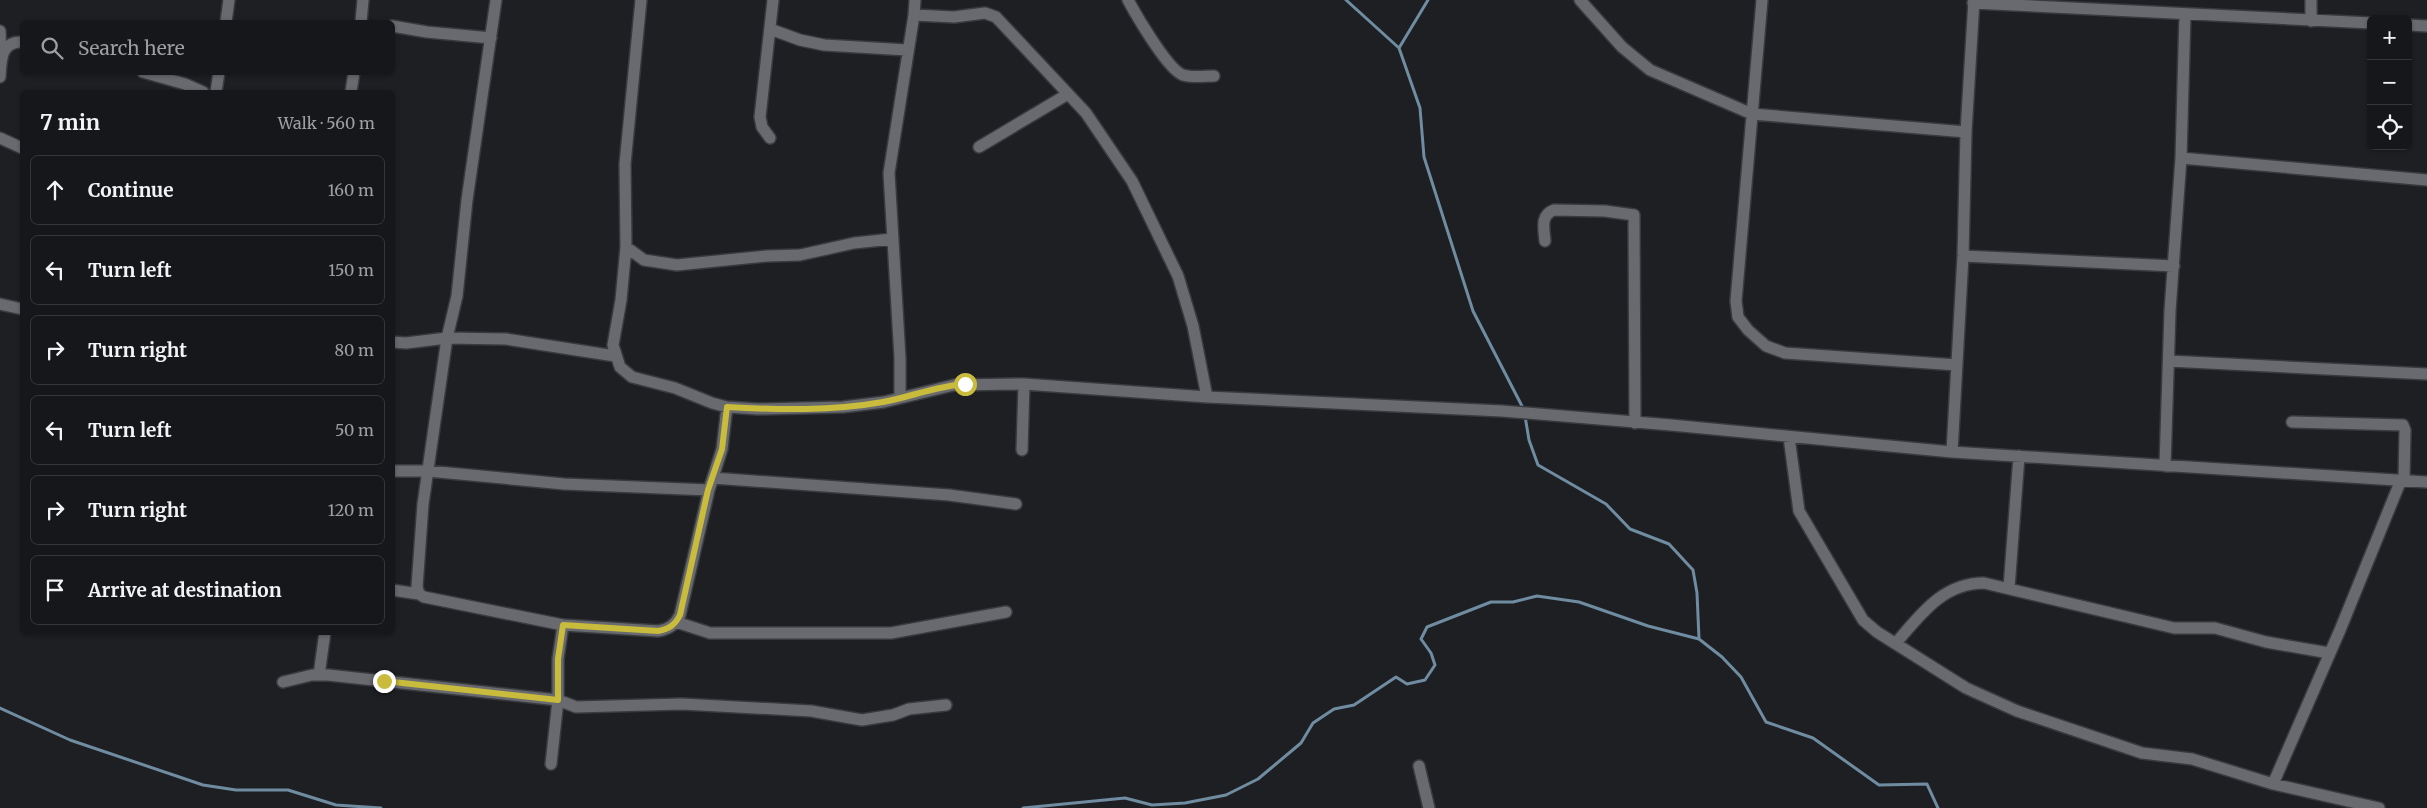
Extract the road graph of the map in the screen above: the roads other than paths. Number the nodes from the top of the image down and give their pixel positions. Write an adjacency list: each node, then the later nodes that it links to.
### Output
1 (229, 0): 14 (street)
2 (363, 0): 15 (street)
3 (496, 0): 23 (street)
4 (641, 0): 46 (street)
5 (773, 0): 21 (street)
6 (915, 0): 13 (street)
7 (1128, 0): 30 (street)
8 (1580, 0): 36 (street)
9 (1762, 0): 36 (street)
10 (2311, 0): 16 (street)
11 (1973, 2): 12 (street); 37 (street)
12 (2185, 14): 16 (street); 42 (street)
13 (914, 15): 25 (street); 35 (street)
14 (226, 20)
15 (364, 20)
16 (2311, 20): 17 (street)
17 (2367, 23)
18 (2412, 25): 19 (street)
19 (2427, 26)
20 (395, 27): 23 (street)
21 (770, 29): 25 (street); 39 (street)
22 (0, 31): 26 (street)
23 (491, 38): 51 (street)
24 (20, 42): 26 (street)
25 (907, 50): 44 (street)
26 (2, 58): 31 (street)
27 (154, 75): 32 (street)
28 (219, 75): 33 (street)
29 (354, 75): 34 (street)
30 (1214, 76)
31 (0, 77)
32 (198, 90)
33 (216, 90)
34 (351, 90)
35 (1068, 94): 41 (street); 58 (street)
36 (1752, 114): 37 (street); 55 (street)
37 (1966, 132): 47 (street)
38 (0, 138): 40 (street)
39 (770, 138)
40 (20, 147)
41 (979, 147)
42 (2181, 158): 43 (street); 48 (street)
43 (2427, 180)
44 (892, 239): 46 (street); 59 (street)
45 (1545, 241): 62 (street)
46 (626, 247): 53 (street)
47 (1963, 256): 48 (street); 55 (street)
48 (2174, 266): 54 (street)
49 (0, 304): 50 (street)
50 (20, 309)
51 (447, 338): 52 (street); 53 (street); 69 (street)
52 (395, 342)
53 (615, 356): 60 (street)
54 (2169, 361): 56 (street); 67 (street)
55 (1956, 364): 65 (street)
56 (2427, 374)
57 (1024, 384): 58 (street); 59 (street); 64 (street)
58 (1207, 397): 62 (street)
59 (900, 398): 60 (street)
60 (727, 407): 70 (street)
61 (2292, 422): 71 (street)
62 (1635, 423): 63 (street)
63 (1789, 437): 65 (street); 82 (street)
64 (1022, 450)
65 (1952, 452): 66 (street)
66 (2019, 456): 67 (street); 75 (street)
67 (2165, 466): 71 (street)
68 (395, 471): 69 (street)
69 (428, 471): 73 (street); 77 (street)
70 (713, 478): 73 (street); 74 (street)
71 (2402, 480): 72 (street); 83 (street)
72 (2427, 482)
73 (708, 490): 79 (street)
74 (1016, 504)
75 (2009, 588): 82 (street); 83 (street)
76 (395, 590): 77 (street)
77 (419, 594): 80 (street)
78 (1006, 612): 79 (street)
79 (676, 622): 80 (street)
80 (563, 625): 86 (street)
81 (326, 635): 84 (street)
82 (1896, 643): 90 (street)
83 (2329, 653): 90 (street)
84 (319, 675): 85 (street); 86 (street)
85 (283, 682)
86 (558, 700): 87 (street); 88 (street)
87 (946, 705)
88 (551, 764)
89 (1419, 766): 91 (street)
90 (2273, 784): 92 (street)
91 (1429, 808)
92 (2380, 808)

